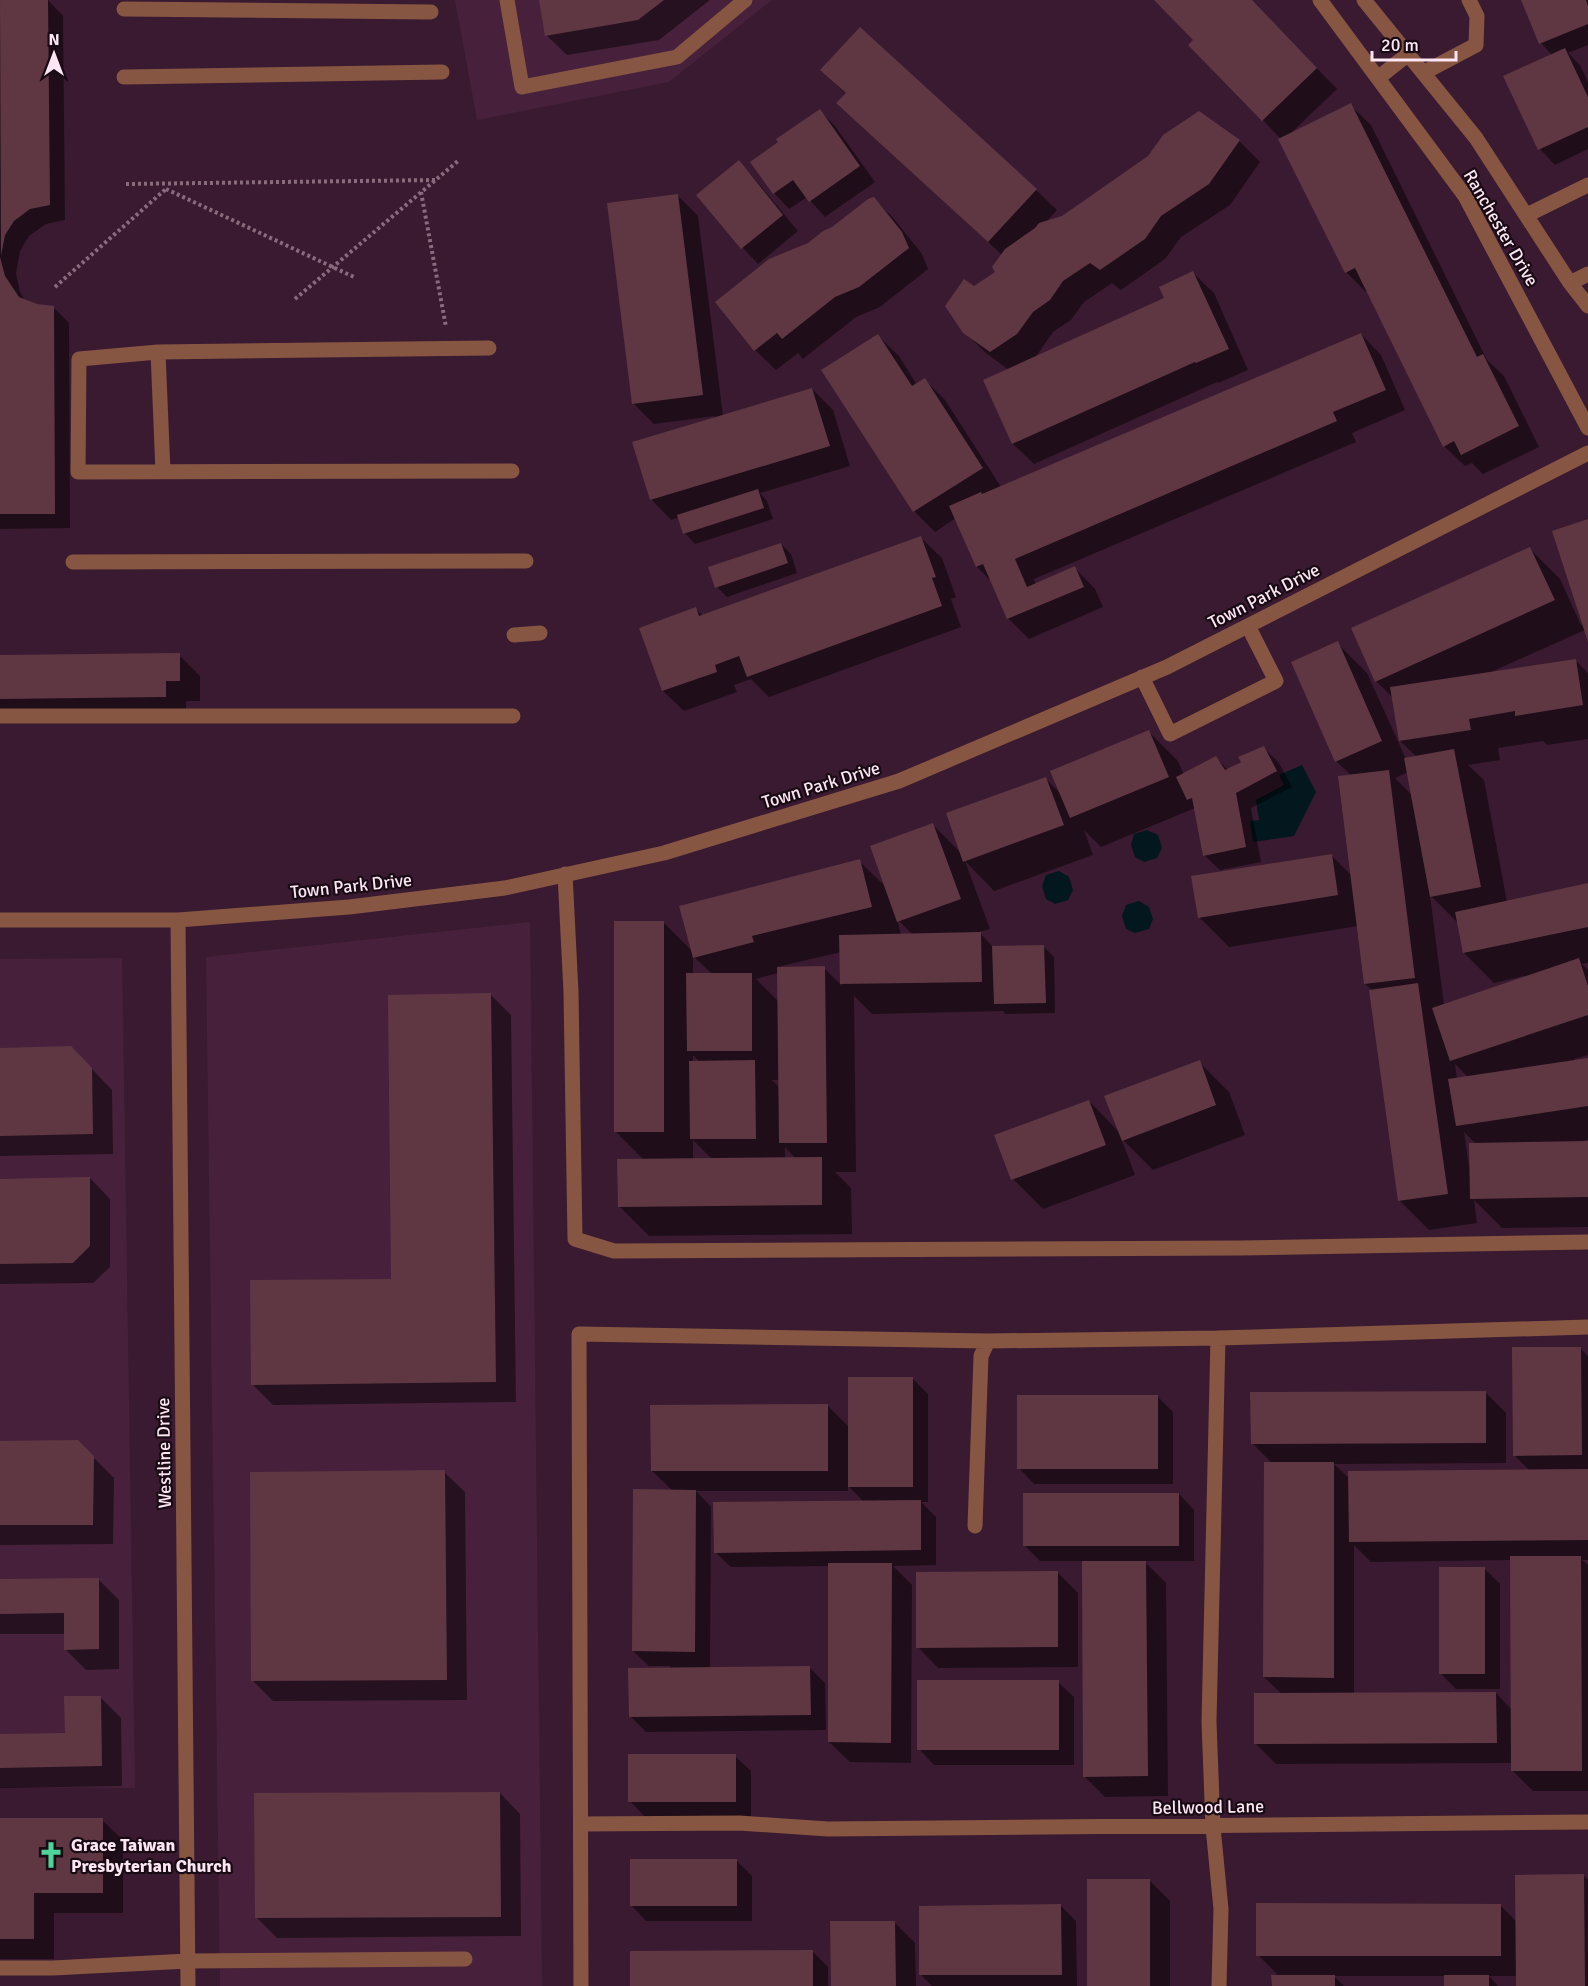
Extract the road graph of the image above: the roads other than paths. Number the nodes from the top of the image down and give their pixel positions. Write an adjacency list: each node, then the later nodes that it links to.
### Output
1 (507, 0): 2 (street)
2 (745, 0)
3 (1320, 0): 12 (street, Ranchester Drive)
4 (1364, 0): 8 (street, Ranchester Drive)
5 (1469, 0): 10 (street)
6 (124, 9): 7 (street)
7 (431, 12)
8 (1407, 55): 10 (street, Ranchester Drive); 12 (street)
9 (442, 72): 11 (street)
10 (1423, 74): 14 (street, Ranchester Drive)
11 (124, 77)
12 (1378, 78): 20 (street, Ranchester Drive)
13 (1588, 185): 14 (street)
14 (1527, 215): 16 (street, Ranchester Drive)
15 (1588, 274): 16 (street)
16 (1570, 283): 17 (street, Ranchester Drive)
17 (1588, 306)
18 (489, 348): 19 (street)
19 (158, 352): 23 (street); 23 (street)
20 (1588, 428)
21 (1588, 453): 26 (street, Town Park Drive)
22 (512, 471): 23 (street)
23 (163, 472)
24 (526, 561): 25 (street)
25 (73, 562)
26 (1248, 626): 29 (street, Town Park Drive); 29 (street)
27 (540, 633): 28 (street)
28 (514, 635)
29 (1142, 677): 32 (street, Town Park Drive)
30 (0, 716): 31 (street)
31 (513, 716)
32 (565, 874): 34 (street, Town Park Drive); 35 (street)
33 (0, 920): 34 (street, Town Park Drive)
34 (178, 920): 44 (street, Westline Drive)
35 (1588, 1242)
36 (1588, 1327): 37 (street)
37 (1218, 1338): 38 (street); 42 (street)
38 (988, 1341): 39 (street); 41 (street)
39 (975, 1526)
40 (1588, 1822): 42 (street, Bellwood Lane)
41 (580, 1824): 42 (street, Bellwood Lane); 47 (street)
42 (1213, 1827): 48 (street)
43 (465, 1959): 44 (street)
44 (188, 1961): 45 (street); 46 (street, Westline Drive)
45 (0, 1968)
46 (188, 1986)
47 (581, 1986)
48 (1219, 1986)

